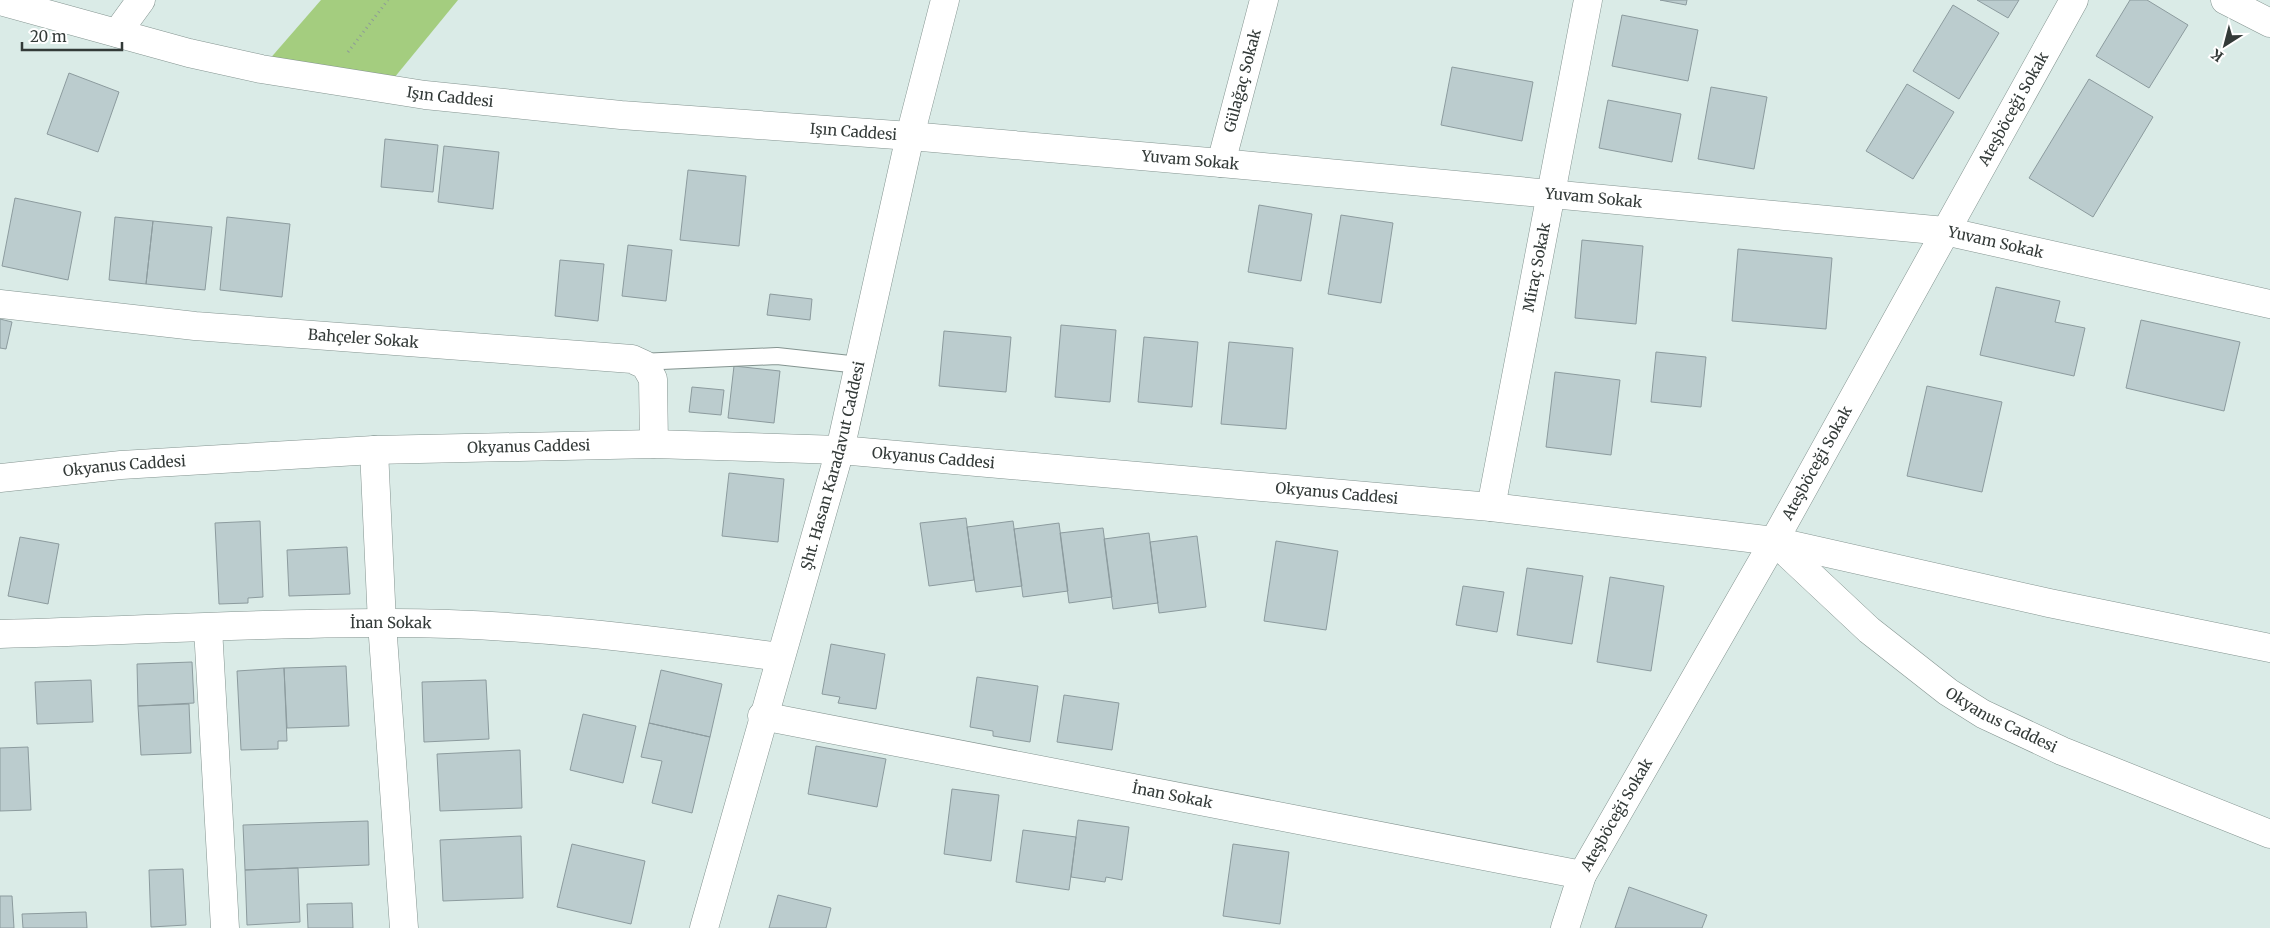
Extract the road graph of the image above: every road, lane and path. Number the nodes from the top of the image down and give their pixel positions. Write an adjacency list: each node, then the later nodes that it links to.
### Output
1 (141, 0): 10 (street)
2 (388, 0): 11 (path)
3 (945, 0): 12 (street, Şht. Hasan Karadavut Caddesi)
4 (1264, 0): 13 (street, Gülağaç Sokak)
5 (1588, 0): 14 (street, Miraç Sokak)
6 (2074, 0): 15 (street, Ateşböceği Sokak)
7 (2225, 0): 9 (street)
8 (0, 1): 10 (street, Işın Caddesi)
9 (2270, 23)
10 (117, 33): 11 (street, Işın Caddesi)
11 (326, 80): 12 (street, Işın Caddesi)
12 (910, 136): 13 (street, Yuvam Sokak); 19 (street, Şht. Hasan Karadavut Caddesi)
13 (1221, 163): 14 (street, Yuvam Sokak)
14 (1551, 194): 15 (street, Yuvam Sokak); 24 (street, Miraç Sokak)
15 (1945, 232): 17 (street, Yuvam Sokak); 25 (street, Ateşböceği Sokak)
16 (0, 304): 18 (street, Bahçeler Sokak)
17 (2270, 304)
18 (639, 362): 19 (lane); 20 (street)
19 (858, 366): 22 (street, Şht. Hasan Karadavut Caddesi)
20 (654, 444): 21 (street, Okyanus Caddesi); 22 (street, Okyanus Caddesi)
21 (374, 450): 23 (street, Okyanus Caddesi); 26 (street)
22 (840, 450): 24 (street, Okyanus Caddesi); 30 (street, Şht. Hasan Karadavut Caddesi)
23 (0, 478)
24 (1491, 506): 25 (street, Okyanus Caddesi)
25 (1774, 541): 29 (street, Okyanus Caddesi); 32 (street, Okyanus Caddesi); 33 (street, Ateşböceği Sokak)
26 (382, 622): 27 (street, İnan Sokak); 30 (street, İnan Sokak); 35 (street)
27 (208, 628): 28 (street, İnan Sokak); 34 (street)
28 (0, 634)
29 (2270, 648)
30 (780, 657): 31 (street, Şht. Hasan Karadavut Caddesi)
31 (762, 716): 33 (street, İnan Sokak); 36 (street, Şht. Hasan Karadavut Caddesi)
32 (2270, 834)
33 (1582, 875): 37 (street, Ateşböceği Sokak)
34 (225, 928)
35 (404, 928)
36 (704, 928)
37 (1565, 928)

